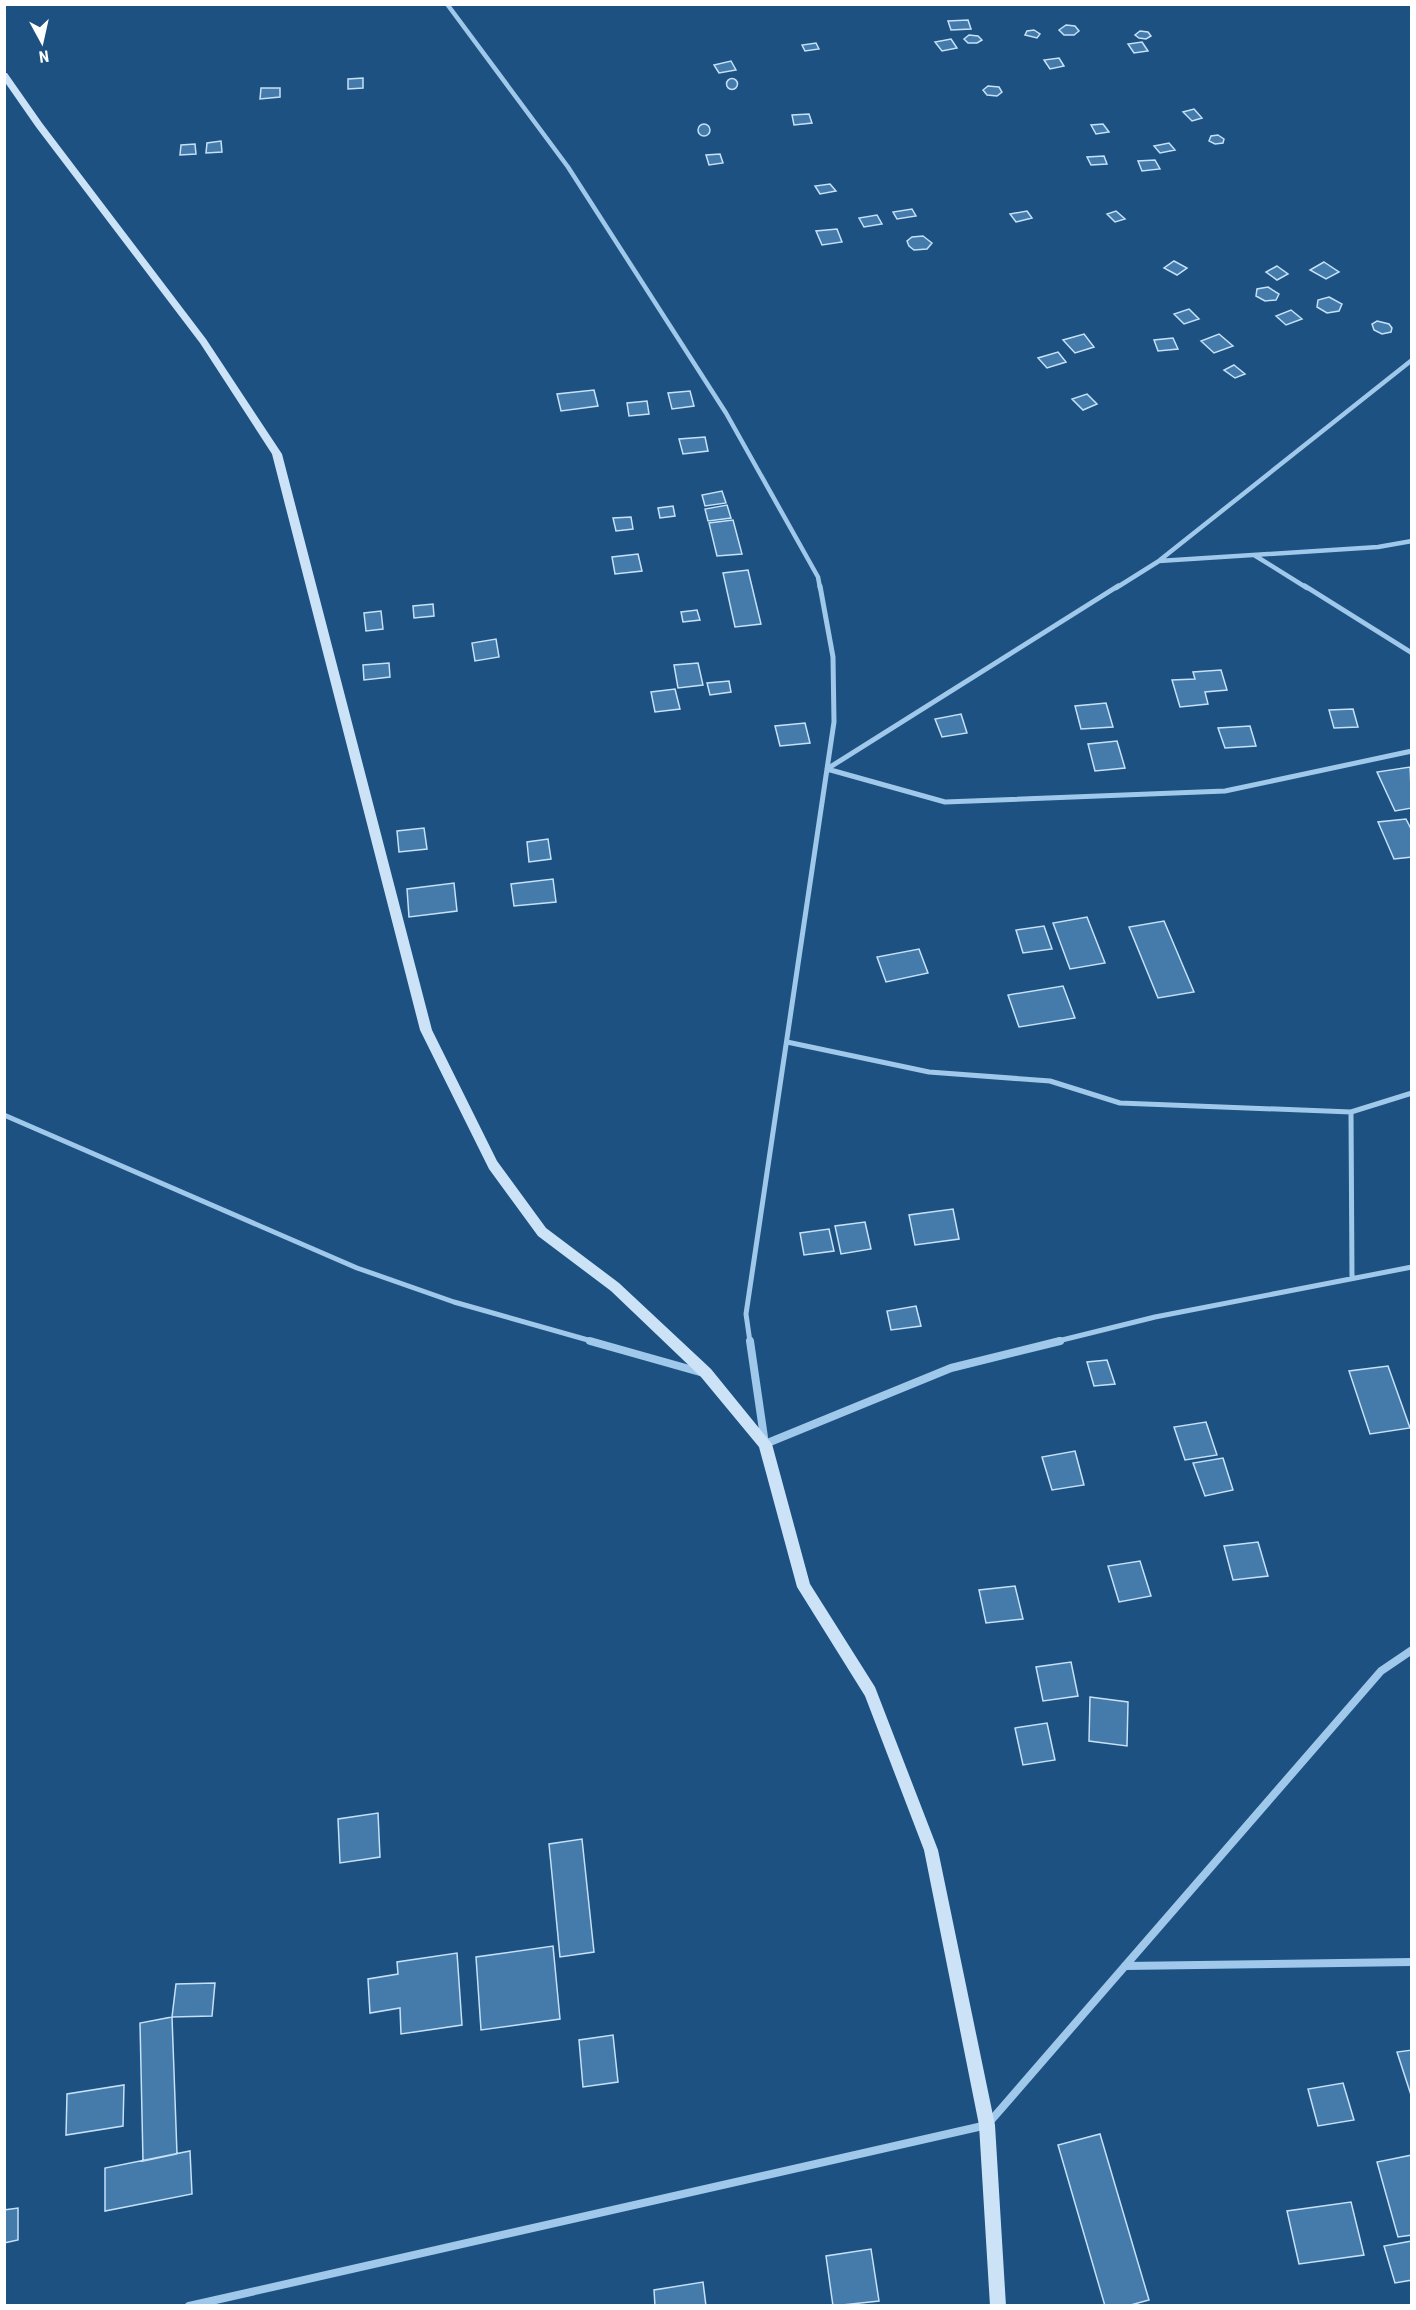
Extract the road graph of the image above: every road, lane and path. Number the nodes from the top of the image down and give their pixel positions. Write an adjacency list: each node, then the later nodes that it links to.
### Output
1 (447, 4): 9 (street)
2 (4, 75): 16 (main road)
3 (1412, 360): 6 (street)
4 (1412, 542): 5 (street)
5 (1252, 555): 6 (street); 7 (street)
6 (1159, 561): 9 (street)
7 (1412, 653)
8 (1412, 751): 9 (street)
9 (826, 770): 10 (street)
10 (787, 1042): 12 (street); 17 (street)
11 (1412, 1093): 12 (street)
12 (1352, 1112): 15 (street)
13 (4, 1115): 16 (street)
14 (1412, 1267): 15 (street)
15 (1352, 1278): 17 (street)
16 (706, 1373): 17 (main road)
17 (765, 1444): 21 (main road)
18 (1412, 1650): 20 (street)
19 (1412, 1962): 20 (street)
20 (1125, 1966): 21 (street)
21 (987, 2125): 22 (street); 23 (main road)
22 (189, 2306)
23 (998, 2306)

